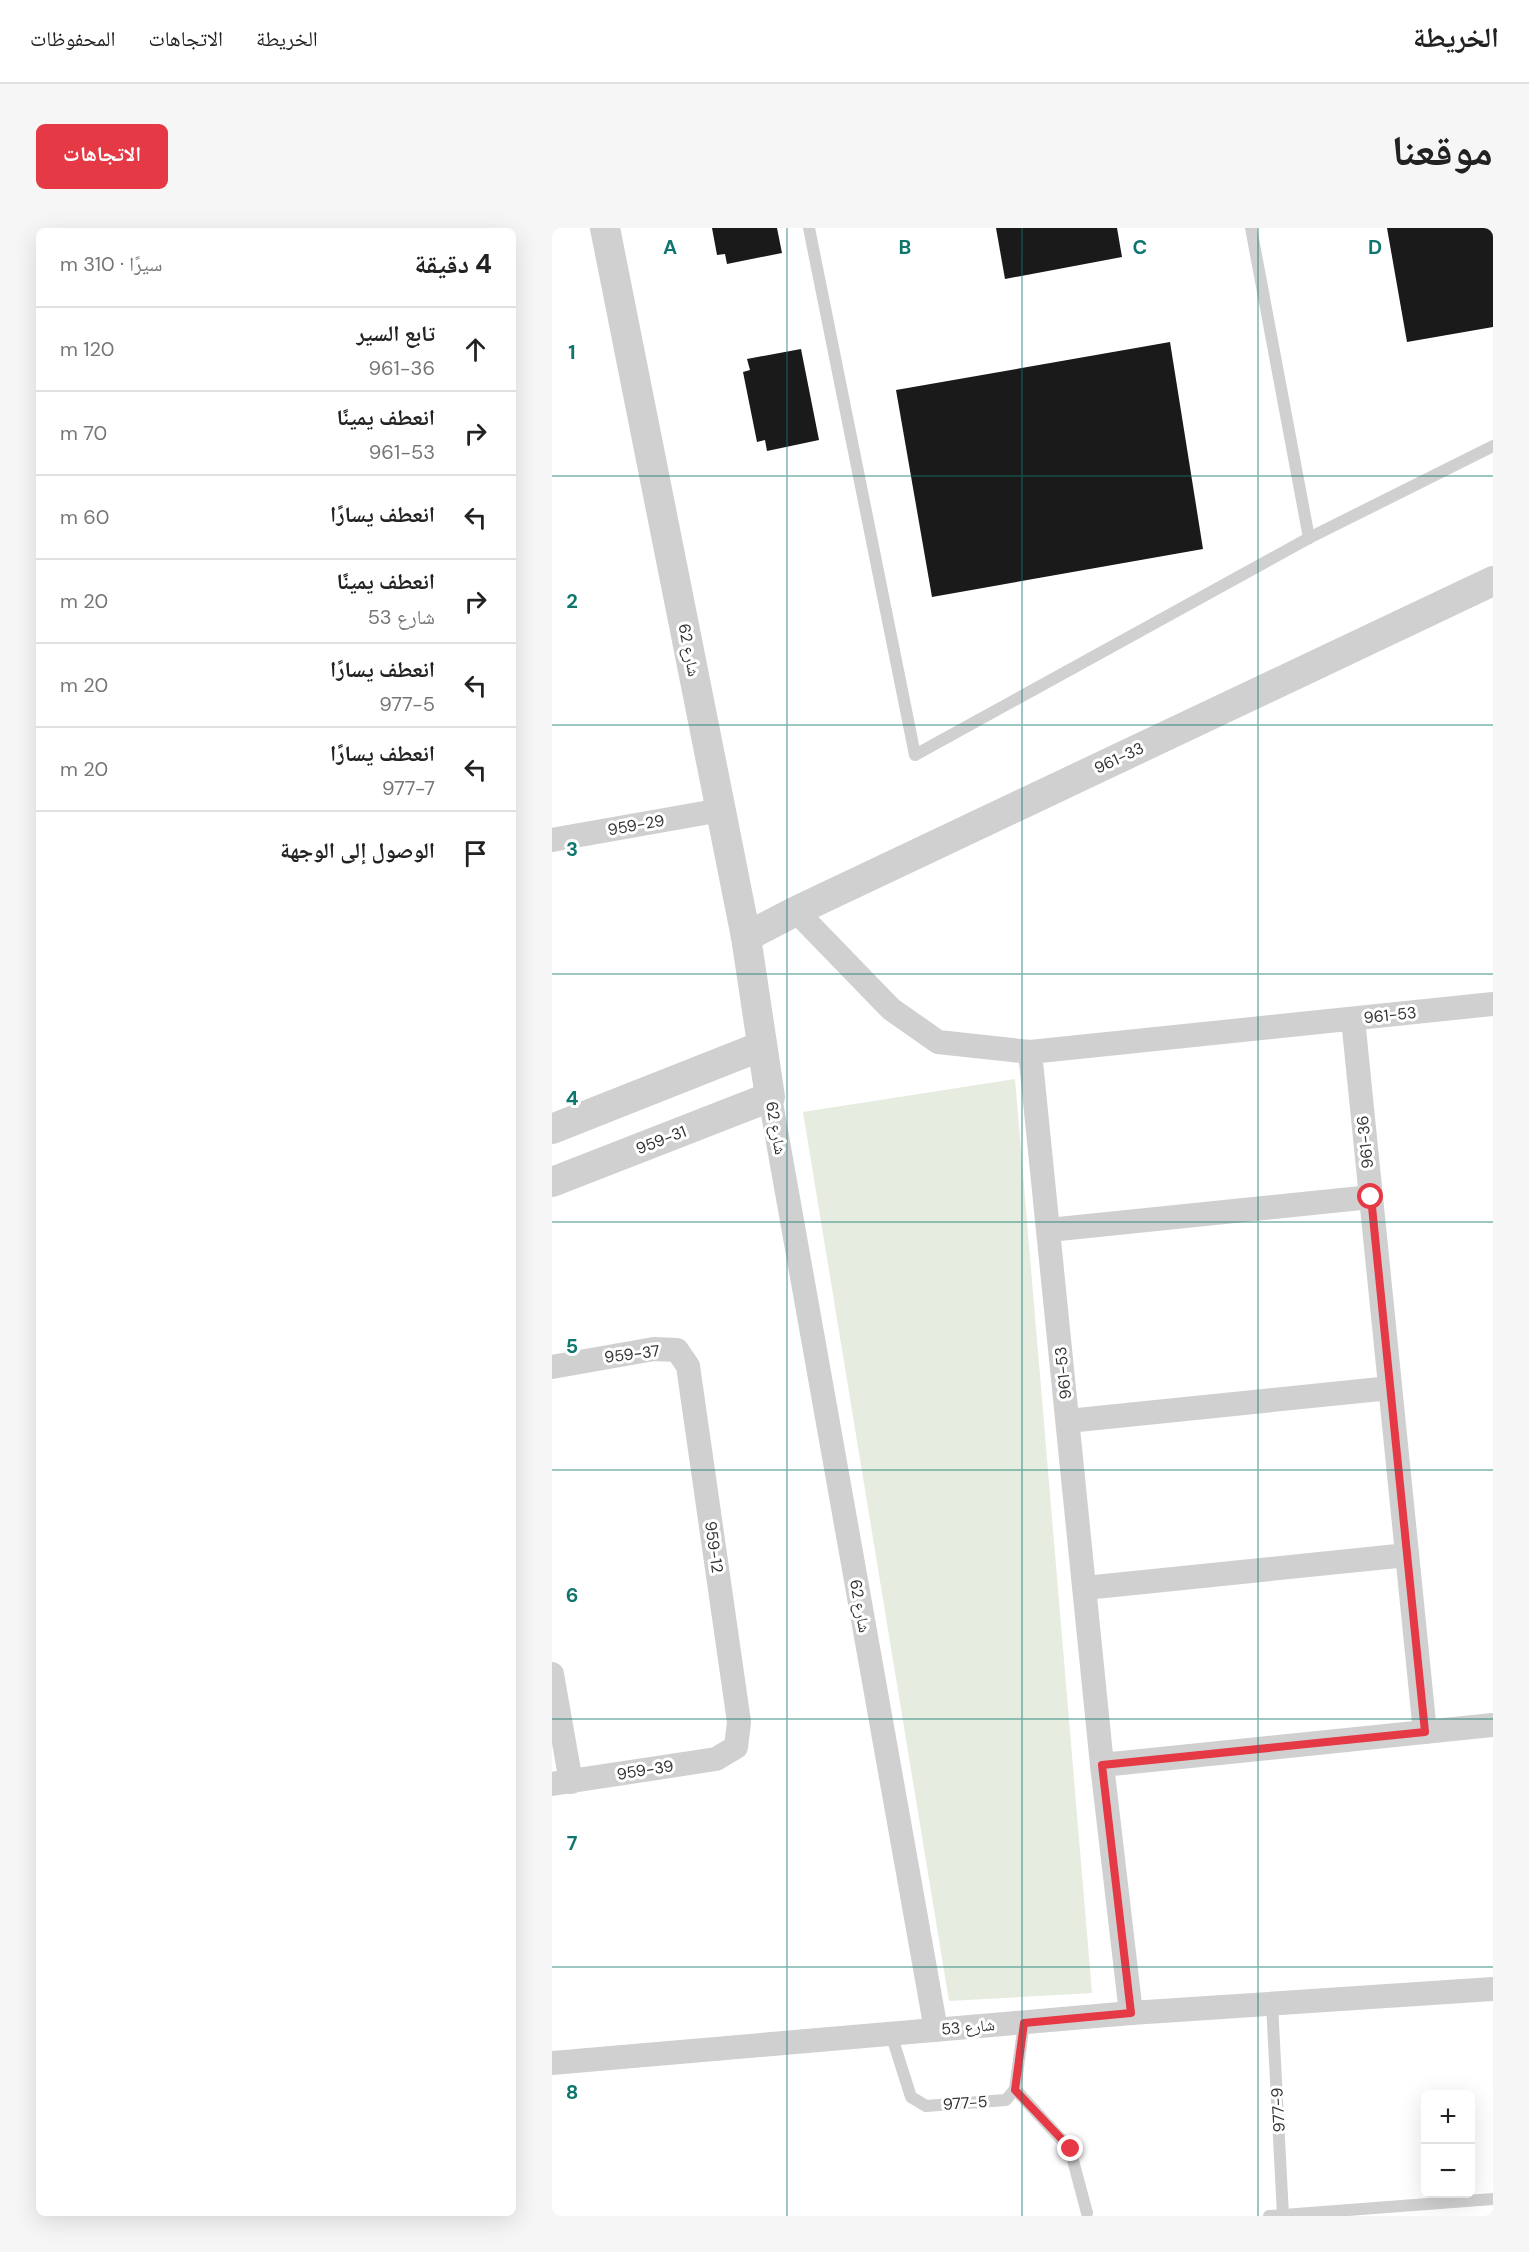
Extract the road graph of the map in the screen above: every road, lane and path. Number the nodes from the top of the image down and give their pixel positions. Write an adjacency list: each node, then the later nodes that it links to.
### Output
1 (605, 228): 7 (street, شارع 62)
2 (809, 228): 5 (lane)
3 (1251, 228): 5 (lane)
4 (1493, 446): 5 (lane)
5 (1309, 538)
6 (1493, 581): 9 (street, 961-33)
7 (720, 810): 8 (street, 959-29); 10 (street, شارع 62)
8 (552, 840)
9 (796, 911): 10 (street, 961-33); 14 (street)
10 (746, 937): 13 (street, شارع 62)
11 (1493, 1004): 12 (street, 961-53)
12 (1353, 1018): 14 (street, 961-53); 18 (street, 961-36)
13 (762, 1046): 15 (street, شارع 62); 16 (street)
14 (1030, 1052): 19 (street, 961-53)
15 (770, 1097): 17 (street, 959-31); 36 (street, شارع 62)
16 (552, 1129)
17 (552, 1182)
18 (1371, 1197): 19 (street); 22 (street, 961-36)
19 (1049, 1230): 23 (street, 961-53)
20 (677, 1350): 21 (street, 959-37); 29 (street, 959-12)
21 (552, 1367)
22 (1390, 1388): 23 (street); 24 (street, 961-36)
23 (1068, 1421): 25 (street, 961-53)
24 (1407, 1555): 25 (street); 28 (street, 961-36)
25 (1085, 1588): 30 (street, 961-53)
26 (552, 1674): 31 (street)
27 (1493, 1725): 28 (street)
28 (1425, 1732): 30 (street)
29 (736, 1748): 31 (street, 959-39)
30 (1102, 1765): 34 (street, 961-53)
31 (562, 1783)
32 (1493, 1989): 33 (street, شارع 53)
33 (1272, 2004): 34 (street, شارع 53); 42 (lane, 977-9)
34 (1131, 2013): 35 (street, شارع 53)
35 (1024, 2023): 36 (street, شارع 53); 39 (lane)
36 (936, 2030): 37 (street, شارع 53)
37 (891, 2034): 38 (street, شارع 53); 39 (lane, 977-5)
38 (552, 2062)
39 (1015, 2090): 41 (lane)
40 (1493, 2199): 42 (lane)
41 (1087, 2213)
42 (1283, 2215): 43 (lane)
43 (1269, 2216)

